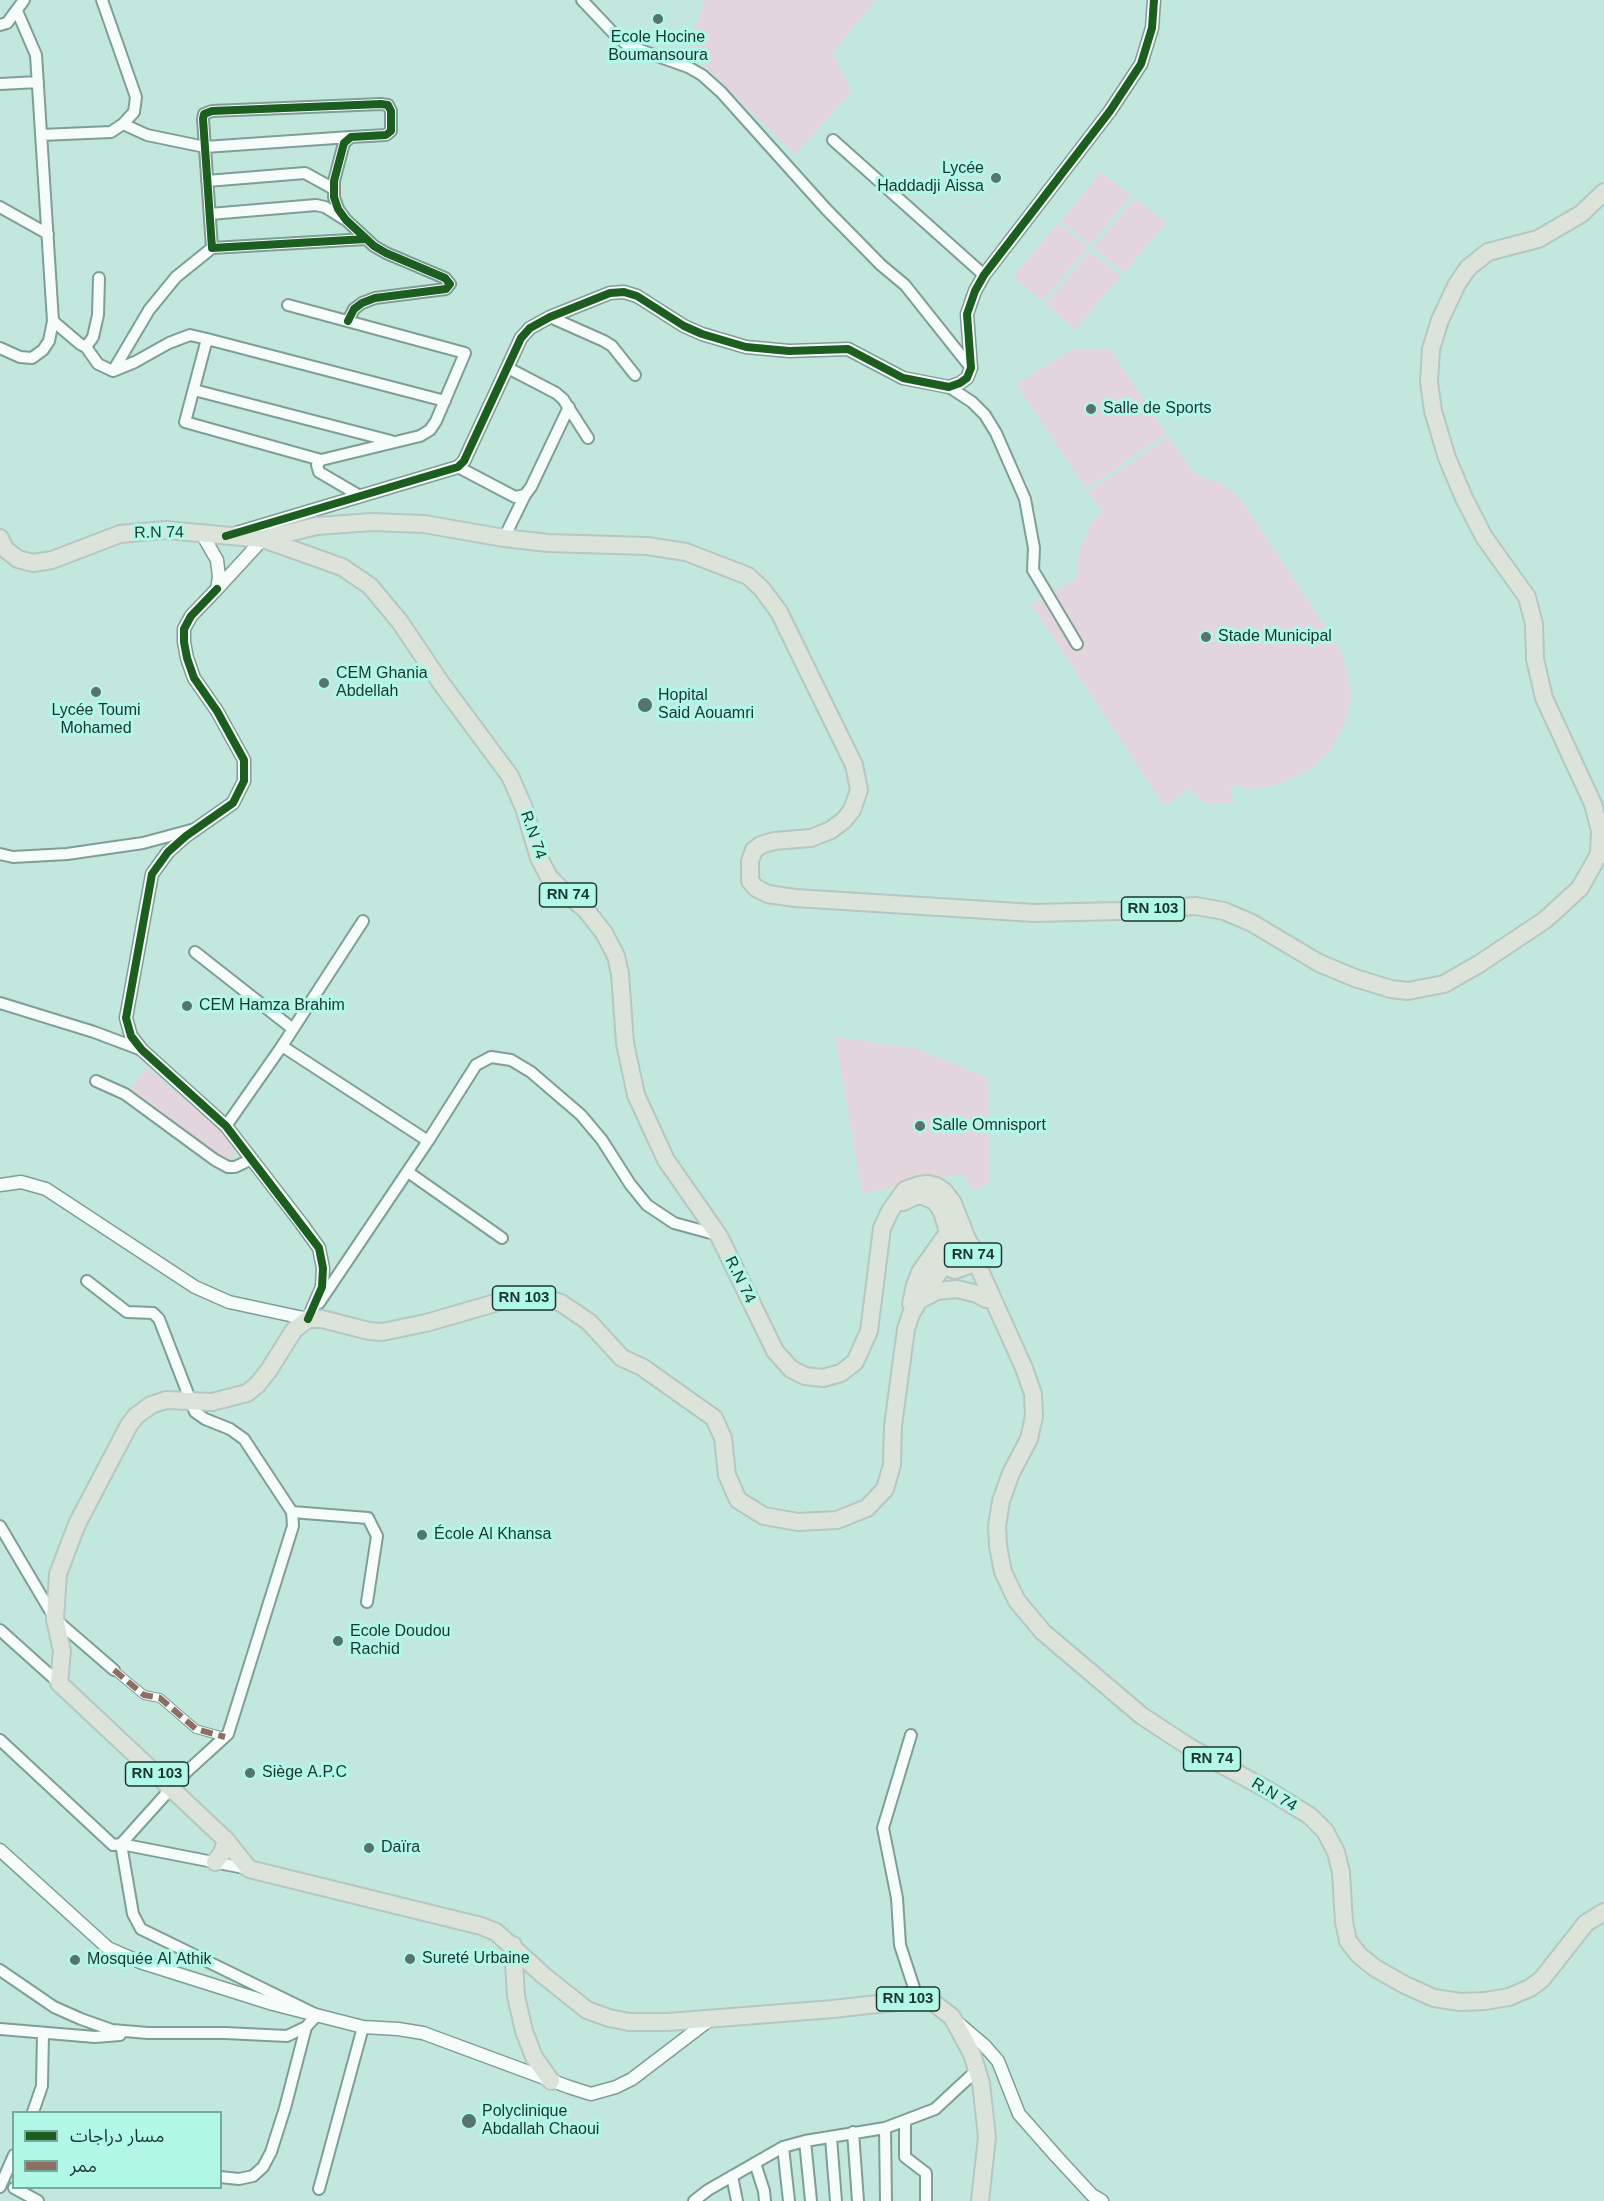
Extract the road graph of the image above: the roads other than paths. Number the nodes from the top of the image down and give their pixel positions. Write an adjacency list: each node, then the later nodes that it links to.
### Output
1 (24, 0): 5 (street)
2 (102, 0): 9 (street)
3 (582, 0): 33 (street)
4 (1154, 0): 23 (street)
5 (17, 11): 6 (street); 7 (street)
6 (0, 25)
7 (38, 82): 8 (street); 10 (street)
8 (0, 84)
9 (123, 124): 10 (street); 13 (street)
10 (41, 135): 20 (street)
11 (351, 137): 13 (street); 13 (street); 15 (street)
12 (833, 140): 23 (street)
13 (205, 147): 14 (street)
14 (207, 180): 15 (street); 18 (street)
15 (334, 189): 19 (street)
16 (1604, 192): 48 (main road, RN 103)
17 (0, 207): 20 (street)
18 (210, 214): 19 (street); 22 (street)
19 (346, 220): 21 (street)
20 (48, 234): 27 (street)
21 (366, 239): 22 (street); 28 (street)
22 (212, 248): 34 (street)
23 (984, 275): 33 (street)
24 (99, 278): 30 (street)
25 (288, 305): 28 (street)
26 (550, 317): 32 (street); 35 (street); 36 (street)
27 (53, 321): 30 (street); 31 (street)
28 (348, 321): 38 (street)
29 (207, 339): 34 (street); 37 (street); 38 (street)
30 (87, 347): 34 (street)
31 (0, 348)
32 (508, 368): 39 (street); 43 (street)
33 (971, 368): 36 (street)
34 (113, 371)
35 (635, 375)
36 (949, 387): 52 (street)
37 (194, 390): 41 (street); 42 (street)
38 (445, 401): 41 (street)
39 (569, 407): 40 (street); 44 (street)
40 (588, 438)
41 (394, 442): 42 (street)
42 (321, 460): 45 (street)
43 (458, 467): 44 (street); 45 (street)
44 (525, 495): 48 (street)
45 (360, 496): 47 (street)
46 (202, 534): 47 (main road, R.N 74 / RN 74); 50 (main road, R.N 74 / RN 74); 51 (street)
47 (226, 536): 49 (main road, R.N 74 / RN 74)
48 (504, 538): 49 (main road, RN 103)
49 (263, 539): 51 (street); 69 (main road, R.N 74 / RN 74)
50 (2, 548)
51 (217, 589): 53 (street)
52 (1077, 644)
53 (201, 827): 54 (street); 60 (street)
54 (0, 854)
55 (363, 921): 58 (street)
56 (195, 952): 58 (street)
57 (0, 1003): 60 (street)
58 (293, 1029): 59 (street)
59 (282, 1046): 62 (street); 63 (street)
60 (142, 1050): 62 (street)
61 (96, 1081): 64 (street)
62 (226, 1126): 64 (street)
63 (428, 1141): 65 (street); 69 (street)
64 (252, 1159): 79 (street)
65 (408, 1172): 70 (street); 79 (street)
66 (0, 1185): 79 (street)
67 (894, 1206): 68 (main road, RN 74); 69 (main road, R.N 74 / RN 74); 71 (main road, R.N 74 / RN 74)
68 (950, 1235): 71 (main road, RN 74); 72 (main road, RN 74)
69 (719, 1236)
70 (502, 1238)
71 (967, 1239): 73 (main road, R.N 74 / RN 74)
72 (938, 1249): 74 (main road, R.N 74 / RN 74); 77 (main road, RN 103)
73 (973, 1256): 74 (main road, RN 74); 78 (main road, R.N 74 / RN 74)
74 (949, 1268): 76 (main road, R.N 74 / RN 74); 77 (main road, RN 103)
75 (87, 1281): 80 (street)
76 (986, 1299): 77 (main road); 78 (main road, R.N 74 / RN 74)
77 (915, 1307): 79 (main road, RN 103)
78 (998, 1312): 97 (main road, R.N 74 / RN 74)
79 (308, 1319): 80 (main road)
80 (189, 1401): 81 (street); 84 (main road)
81 (292, 1512): 83 (street); 89 (street)
82 (0, 1526): 84 (street)
83 (367, 1602)
84 (55, 1618): 86 (street); 87 (main road)
85 (0, 1630): 87 (street)
86 (114, 1670): 89 (street)
87 (59, 1683): 91 (main road, RN 103)
88 (911, 1735): 100 (street)
89 (225, 1737): 91 (street)
90 (0, 1740): 93 (street)
91 (171, 1787): 92 (main road, RN 103); 93 (street)
92 (226, 1840): 95 (main road); 96 (main road, RN 103)
93 (117, 1844): 95 (street); 101 (street)
94 (0, 1850): 101 (street)
95 (215, 1862): 96 (street)
96 (249, 1869): 98 (main road, RN 103)
97 (1604, 1912)
98 (513, 1945): 103 (main road, RN 103); 110 (main road)
99 (0, 1970): 108 (street)
100 (917, 1997): 102 (main road, RN 103); 103 (main road, RN 103)
101 (317, 2015): 104 (street); 105 (street)
102 (952, 2017): 109 (main road, RN 103); 137 (street)
103 (712, 2018): 110 (street)
104 (306, 2026): 108 (street); 121 (street)
105 (363, 2027): 110 (street); 124 (street)
106 (0, 2029): 107 (street)
107 (43, 2033): 108 (street); 111 (street)
108 (148, 2033)
109 (977, 2070): 112 (street); 136 (main road, RN 103)
110 (551, 2081)
111 (37, 2111)
112 (905, 2121): 113 (street); 135 (street)
113 (885, 2128): 114 (street); 134 (street)
114 (853, 2132): 115 (street); 133 (street)
115 (831, 2138): 116 (street); 132 (street)
116 (805, 2141): 117 (street); 131 (street)
117 (783, 2147): 119 (street); 130 (street)
118 (12, 2159): 122 (street)
119 (755, 2163): 120 (street); 129 (street)
120 (732, 2176): 125 (street); 128 (street)
121 (222, 2177)
122 (1, 2184)
123 (17, 2189): 126 (street)
124 (319, 2189)
125 (709, 2196): 127 (street)
126 (38, 2201)
127 (694, 2201)
128 (737, 2201)
129 (765, 2201)
130 (789, 2201)
131 (811, 2201)
132 (836, 2201)
133 (858, 2201)
134 (886, 2201)
135 (926, 2201)
136 (980, 2201)
137 (1102, 2201)

